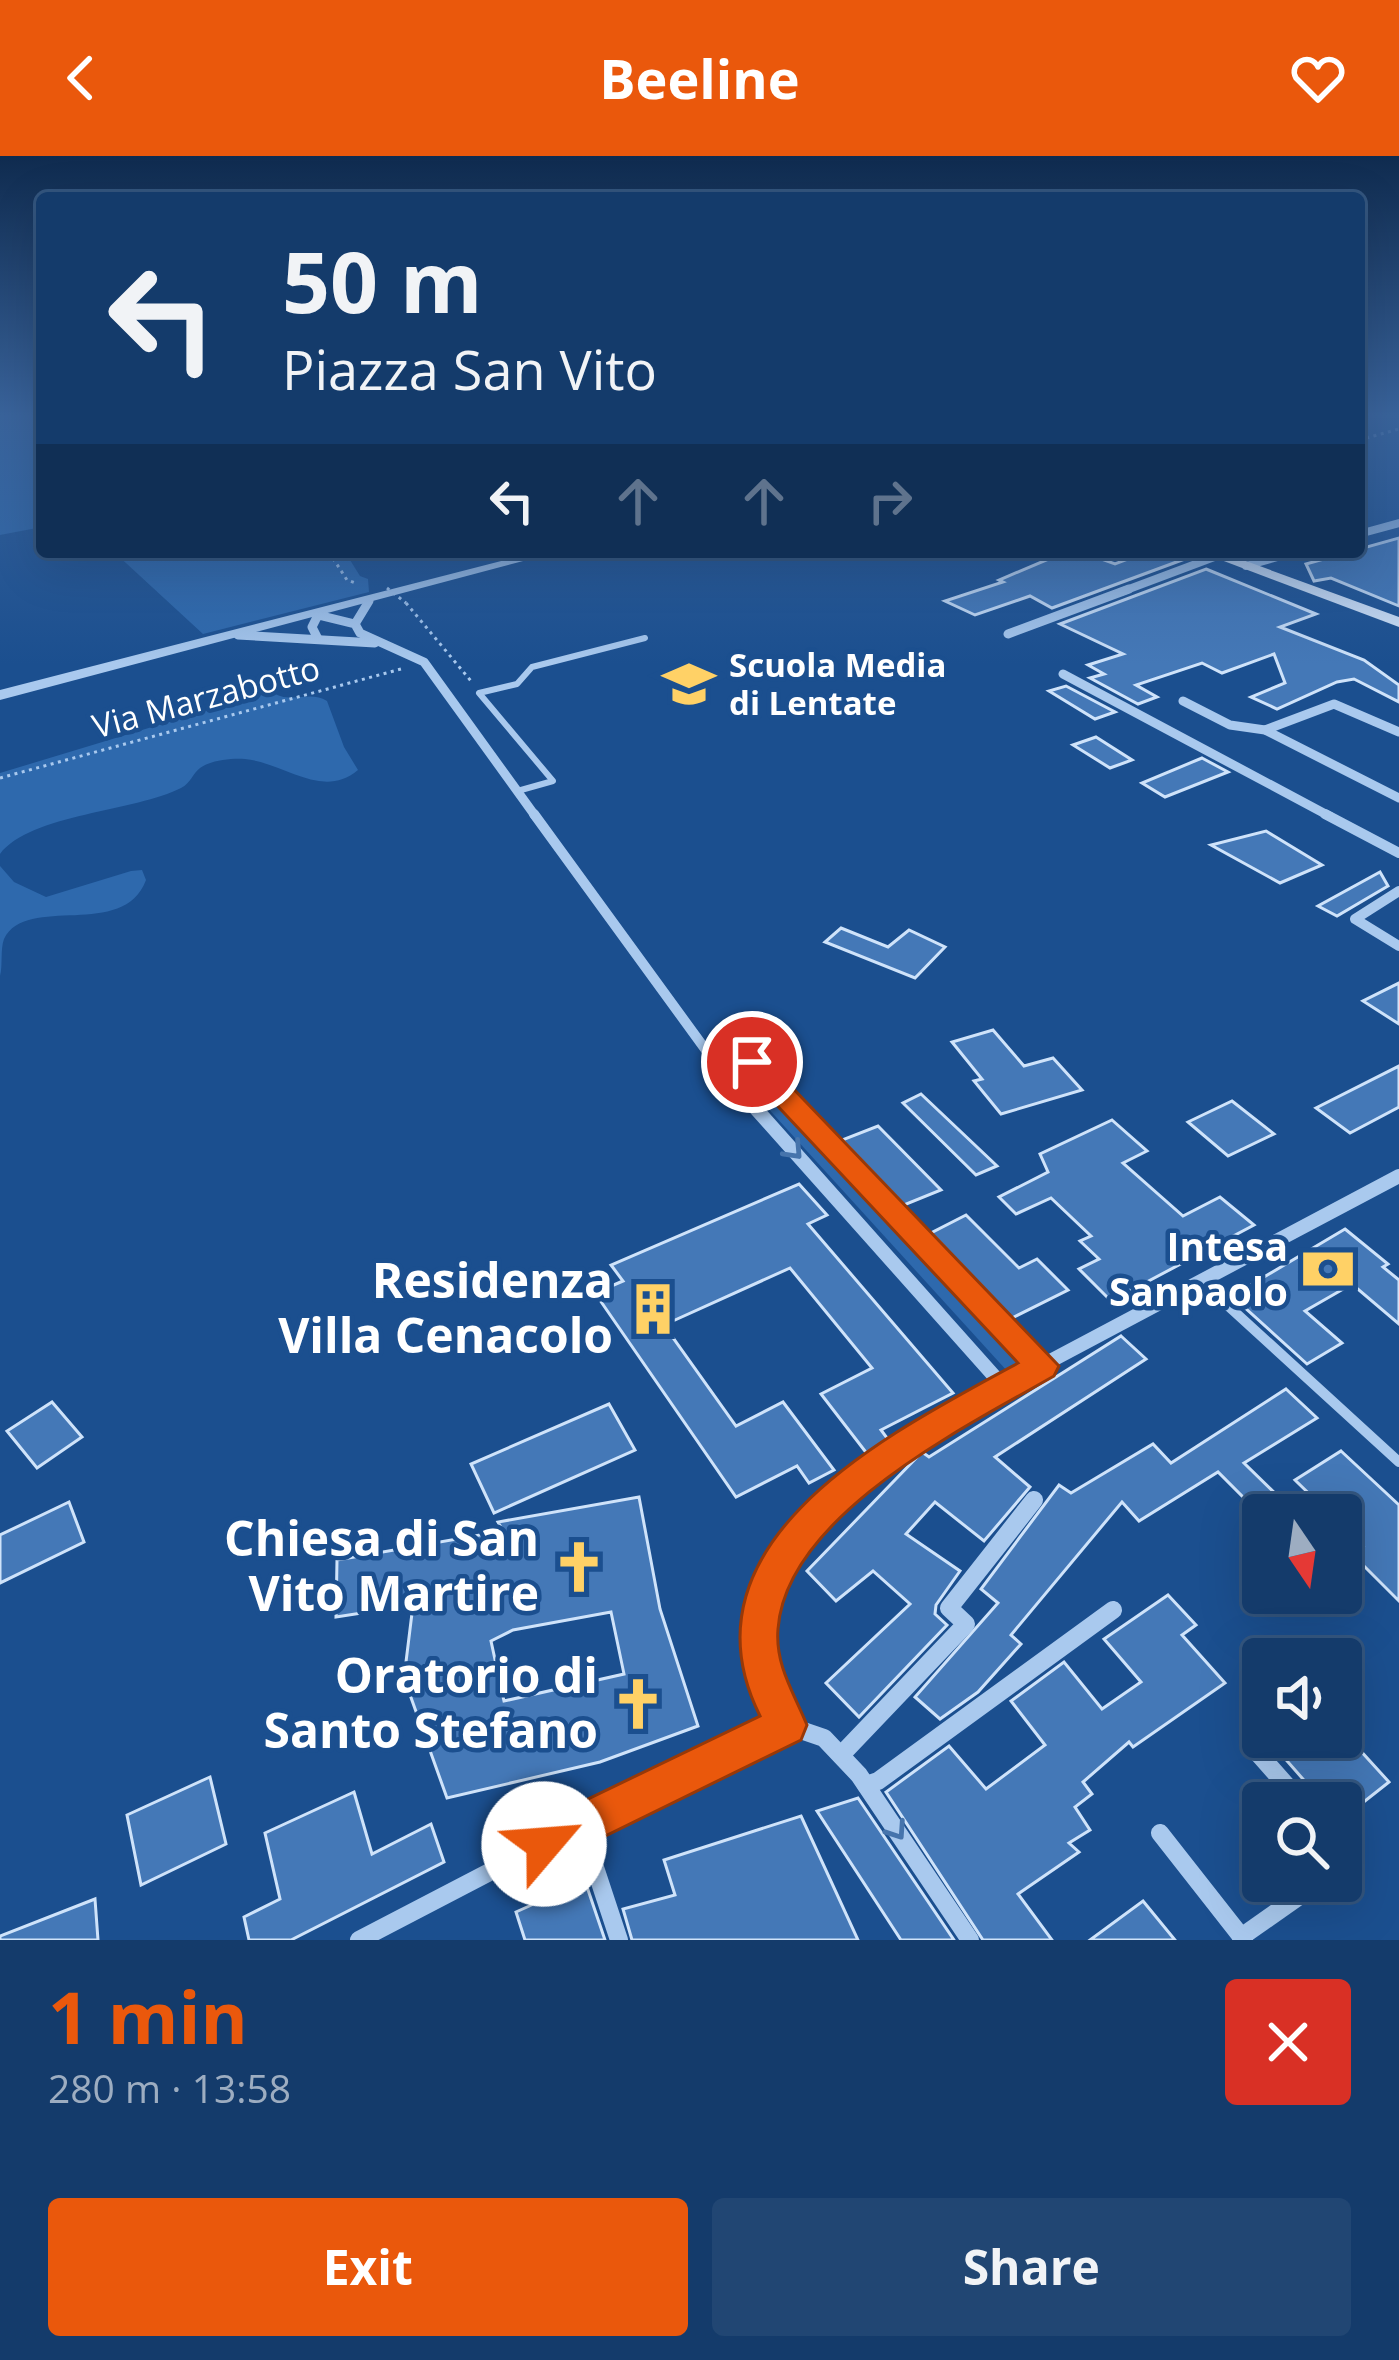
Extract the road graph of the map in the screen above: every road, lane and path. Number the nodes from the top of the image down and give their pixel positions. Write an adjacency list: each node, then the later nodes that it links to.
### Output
1 (1399, 524): 2 (street)
2 (1365, 532)
3 (333, 558): 9 (path)
4 (529, 558): 11 (street)
5 (1202, 558): 16 (street)
6 (1223, 558): 8 (main road)
7 (1274, 558): 8 (street)
8 (1246, 566): 13 (main road)
9 (363, 584)
10 (387, 588): 22 (path, bridge)
11 (369, 602): 12 (street); 14 (street)
12 (319, 615): 14 (street); 15 (street); 18 (street)
13 (1399, 622)
14 (355, 625): 19 (street)
15 (238, 634): 18 (street); 23 (street)
16 (1008, 634)
17 (646, 638): 22 (lane)
18 (318, 639): 19 (street)
19 (380, 643): 20 (street)
20 (424, 662): 27 (path, Via Marzabotto); 28 (street)
21 (1063, 674): 30 (street)
22 (495, 689): 28 (lane)
23 (0, 694)
24 (1183, 701): 25 (street)
25 (1265, 730): 26 (street); 29 (street)
26 (1399, 733)
27 (0, 778)
28 (521, 790): 33 (street)
29 (1399, 798)
30 (1399, 854)
31 (1399, 891): 32 (street)
32 (1399, 946)
33 (716, 1064): 36 (street); 37 (street, one-way to 37)
34 (1399, 1175): 35 (street)
35 (1202, 1282): 36 (street); 38 (lane)
36 (1042, 1366): 37 (street)
37 (1003, 1386): 41 (street)
38 (1399, 1462)
39 (1034, 1500): 42 (street)
40 (1113, 1610): 45 (street)
41 (786, 1725): 42 (street); 46 (street)
42 (842, 1754): 45 (street)
43 (1262, 1758): 44 (street)
44 (1283, 1782)
45 (866, 1785): 52 (street, one-way to 52)
46 (580, 1825): 50 (street); 51 (street)
47 (1160, 1833): 49 (street)
48 (1293, 1902): 49 (street)
49 (1243, 1939)
50 (359, 1940)
51 (619, 1940)
52 (970, 1940)

